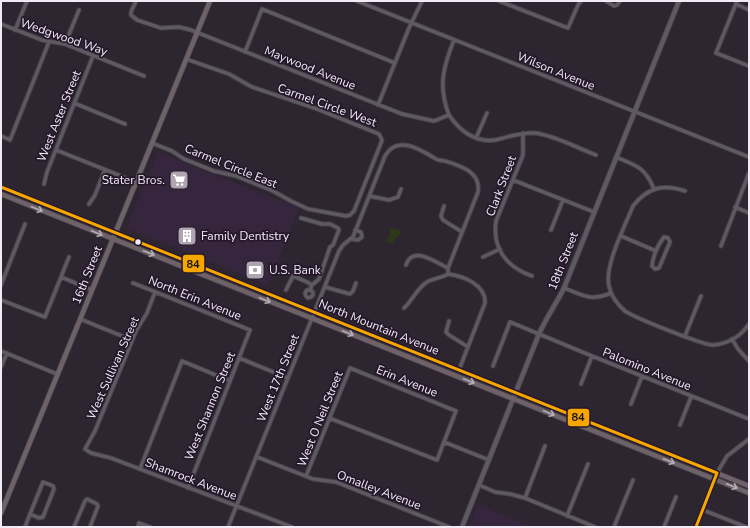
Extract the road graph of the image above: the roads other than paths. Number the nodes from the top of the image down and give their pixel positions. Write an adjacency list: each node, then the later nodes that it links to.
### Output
1 (27, 1): 16 (street)
2 (136, 1): 17 (street, Maywood Avenue)
3 (210, 1): 17 (main road, 16th Street)
4 (357, 1): 14 (street, Wilson Avenue)
5 (422, 1): 14 (street)
6 (499, 1): 7 (street)
7 (581, 1)
8 (606, 1): 9 (street)
9 (620, 1)
10 (679, 1): 29 (main road, 18th Street)
11 (736, 3): 13 (street); 25 (street)
12 (79, 10): 20 (street)
13 (749, 10)
14 (412, 23): 18 (street, Wilson Avenue); 24 (street)
15 (1, 24): 16 (street, Wedgwood Way)
16 (15, 30): 19 (street, Wedgwood Way)
17 (197, 33): 21 (street, Maywood Avenue); 23 (main road, 16th Street)
18 (454, 40): 29 (street, Wilson Avenue); 31 (street)
19 (49, 42): 20 (street, Wedgwood Way); 34 (street)
20 (65, 44): 22 (street, Wedgwood Way)
21 (245, 52): 24 (street); 28 (street, Maywood Avenue)
22 (94, 56): 26 (street, Wedgwood Way); 27 (street, West Aster Street)
23 (186, 59): 36 (main road, 16th Street); 58 (street, Carmel Circle West)
24 (395, 63): 28 (street)
25 (749, 66)
26 (144, 76)
27 (74, 103): 32 (street); 37 (street, West Aster Street)
28 (378, 105): 31 (street, Maywood Avenue)
29 (634, 112): 39 (main road, 18th Street); 40 (street, Wilson Avenue)
30 (487, 113): 35 (street)
31 (449, 115): 35 (street)
32 (125, 124)
33 (523, 133): 35 (street); 38 (street); 43 (street, Clark Street)
34 (1, 136)
35 (476, 138)
36 (152, 143): 44 (main road, 16th Street); 58 (street, Carmel Circle East)
37 (56, 150): 41 (street); 45 (street, West Aster Street)
38 (596, 155)
39 (616, 157): 48 (street); 56 (main road, 18th Street)
40 (749, 157)
41 (105, 170): 44 (street); 53 (street)
42 (749, 173): 55 (street)
43 (513, 180): 52 (street); 69 (street, Clark Street)
44 (136, 182): 64 (main road, 16th Street)
45 (44, 184)
46 (1, 187): 64 (main road, North Mountain Avenue)
47 (401, 189): 51 (street)
48 (654, 189): 49 (street); 65 (street)
49 (685, 191)
50 (1, 194): 66 (main road, North Mountain Avenue, one-way to 66)
51 (369, 196): 61 (street, West 17th Street); 63 (street, West 17th Street)
52 (563, 200): 56 (street); 62 (street)
53 (89, 204)
54 (444, 206): 63 (street)
55 (736, 207): 57 (street); 68 (street)
56 (594, 212): 85 (main road, 18th Street)
57 (749, 213)
58 (350, 215)
59 (301, 218): 83 (street)
60 (25, 224): 82 (street)
61 (355, 230): 67 (street, West 17th Street); 67 (street, West 17th Street)
62 (551, 230)
63 (462, 232): 74 (street)
64 (115, 233): 66 (main road, 16th Street); 75 (main road, North Mountain Avenue)
65 (621, 236): 70 (street); 90 (street)
66 (113, 239): 79 (main road, North Mountain Avenue, one-way to 79); 86 (main road, 16th Street)
67 (350, 239): 84 (street, West 17th Street)
68 (721, 246)
69 (500, 249): 72 (street); 77 (street, Clark Street)
70 (656, 251): 70 (street)
71 (69, 257): 78 (street)
72 (483, 257)
73 (406, 265): 74 (street)
74 (448, 268): 76 (street)
75 (221, 274): 79 (main road); 96 (main road, North Mountain Avenue)
76 (448, 274): 95 (street); 106 (street)
77 (532, 276)
78 (61, 277): 86 (street); 93 (street)
79 (218, 280): 98 (main road, North Mountain Avenue, one-way to 98)
80 (133, 283): 89 (street, North Erin Avenue)
81 (356, 283): 84 (street)
82 (1, 284)
83 (312, 285): 87 (street); 88 (street)
84 (325, 287): 94 (street, West 17th Street)
85 (564, 288): 90 (street); 102 (main road, 18th Street)
86 (92, 290): 97 (main road, 16th Street)
87 (286, 290)
88 (310, 290): 91 (street); 91 (street)
89 (155, 292): 101 (street, North Erin Avenue); 105 (street, West Sullivan Street)
90 (611, 293): 103 (street)
91 (312, 296): 94 (street)
92 (701, 296): 103 (street)
93 (1, 300)
94 (320, 300): 96 (street, West 17th Street)
95 (404, 308)
96 (314, 313): 98 (street, West 17th Street); 115 (main road, North Mountain Avenue)
97 (80, 319): 105 (street); 116 (main road, 16th Street)
98 (312, 319): 118 (street, West 17th Street); 123 (main road, North Mountain Avenue, one-way to 123)
99 (449, 321): 106 (street)
100 (749, 324): 104 (street)
101 (250, 330): 110 (street, West Shannon Street)
102 (539, 334): 109 (street, Palomino Avenue); 112 (street, Palomino Avenue); 121 (main road, 18th Street)
103 (685, 336): 104 (street)
104 (732, 339): 111 (street)
105 (132, 340): 131 (street, West Sullivan Street)
106 (468, 347): 115 (street)
107 (1, 351): 108 (street)
108 (7, 353): 113 (street); 116 (street)
109 (592, 356): 117 (street, Palomino Avenue); 120 (street)
110 (239, 358): 118 (street); 119 (street, West Shannon Street)
111 (749, 361)
112 (493, 366)
113 (1, 367)
114 (350, 368): 125 (street, West O Neil Street); 129 (street, Erin Avenue)
115 (459, 370): 121 (main road, North Mountain Avenue)
116 (58, 374): 148 (main road, 16th Street)
117 (642, 376): 122 (street, Palomino Avenue); 124 (street)
118 (288, 378): 132 (street, West 17th Street)
119 (230, 381): 135 (street); 142 (street, West Shannon Street)
120 (581, 384)
121 (515, 393): 123 (main road, 18th Street); 136 (main road, North Mountain Avenue)
122 (691, 397): 126 (street, Palomino Avenue); 127 (street)
123 (512, 399): 133 (main road, 18th Street); 138 (main road, North Mountain Avenue, one-way to 138)
124 (631, 404)
125 (330, 418): 129 (street); 137 (street, West O Neil Street)
126 (749, 419)
127 (680, 425)
128 (749, 440): 136 (street)
129 (444, 442): 133 (street)
130 (545, 446): 145 (street)
131 (85, 449): 135 (street, Shamrock Avenue)
132 (257, 457): 137 (street, Omalley Avenue); 146 (street, West 17th Street)
133 (489, 460): 140 (main road, 18th Street)
134 (588, 464): 150 (street)
135 (140, 469): 142 (street, Shamrock Avenue)
136 (718, 473): 138 (main road); 141 (main road, North Mountain Avenue)
137 (306, 476): 158 (street, Omalley Avenue)
138 (715, 479): 143 (main road, North Mountain Avenue, one-way to 143); 147 (main road)
139 (633, 480): 161 (street)
140 (479, 486): 145 (street); 159 (main road, 18th Street)
141 (749, 486)
142 (188, 488): 146 (street, Shamrock Avenue)
143 (749, 493)
144 (676, 497): 162 (street)
145 (525, 498): 150 (street)
146 (237, 506): 156 (street, West 17th Street); 157 (street, Shamrock Avenue)
147 (703, 510): 163 (main road); 164 (street)
148 (1, 513)
149 (30, 514): 149 (street); 151 (street)
150 (567, 516): 160 (street)
151 (25, 527)
152 (74, 527): 153 (street)
153 (90, 527)
154 (138, 527): 155 (street)
155 (150, 527)
156 (228, 527)
157 (292, 527)
158 (448, 527)
159 (462, 527)
160 (595, 527)
161 (614, 527)
162 (664, 527)
163 (696, 527)
164 (746, 527)

